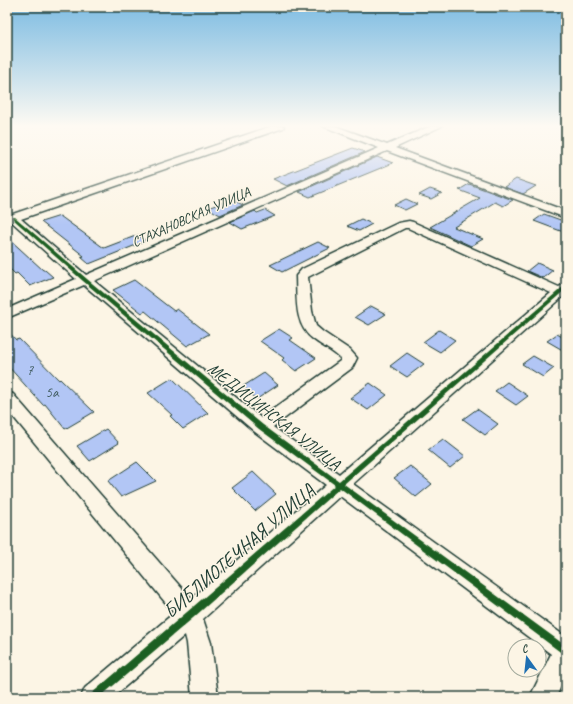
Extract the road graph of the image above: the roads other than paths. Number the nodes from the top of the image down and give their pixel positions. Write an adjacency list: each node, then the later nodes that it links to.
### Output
1 (185, 159): 5 (street, МЕДИЦИНСКАЯ УЛИЦА)
2 (362, 159): 6 (street, СТАХАНОВСКАЯ УЛИЦА)
3 (416, 159): 4 (street)
4 (566, 215)
5 (10, 219): 6 (street, МЕДИЦИНСКАЯ УЛИЦА)
6 (84, 280): 8 (street, СТАХАНОВСКАЯ УЛИЦА); 10 (street, МЕДИЦИНСКАЯ УЛИЦА)
7 (563, 289): 10 (street); 11 (street, БИБЛИОТЕЧНАЯ УЛИЦА)
8 (7, 314)
9 (7, 398): 12 (street)
10 (261, 427): 11 (street, МЕДИЦИНСКАЯ УЛИЦА)
11 (340, 484): 12 (street, БИБЛИОТЕЧНАЯ УЛИЦА); 13 (street, МЕДИЦИНСКАЯ УЛИЦА)
12 (190, 615): 14 (street, БИБЛИОТЕЧНАЯ УЛИЦА); 15 (street)
13 (566, 650): 16 (street)
14 (94, 697)
15 (205, 697)
16 (543, 697)

